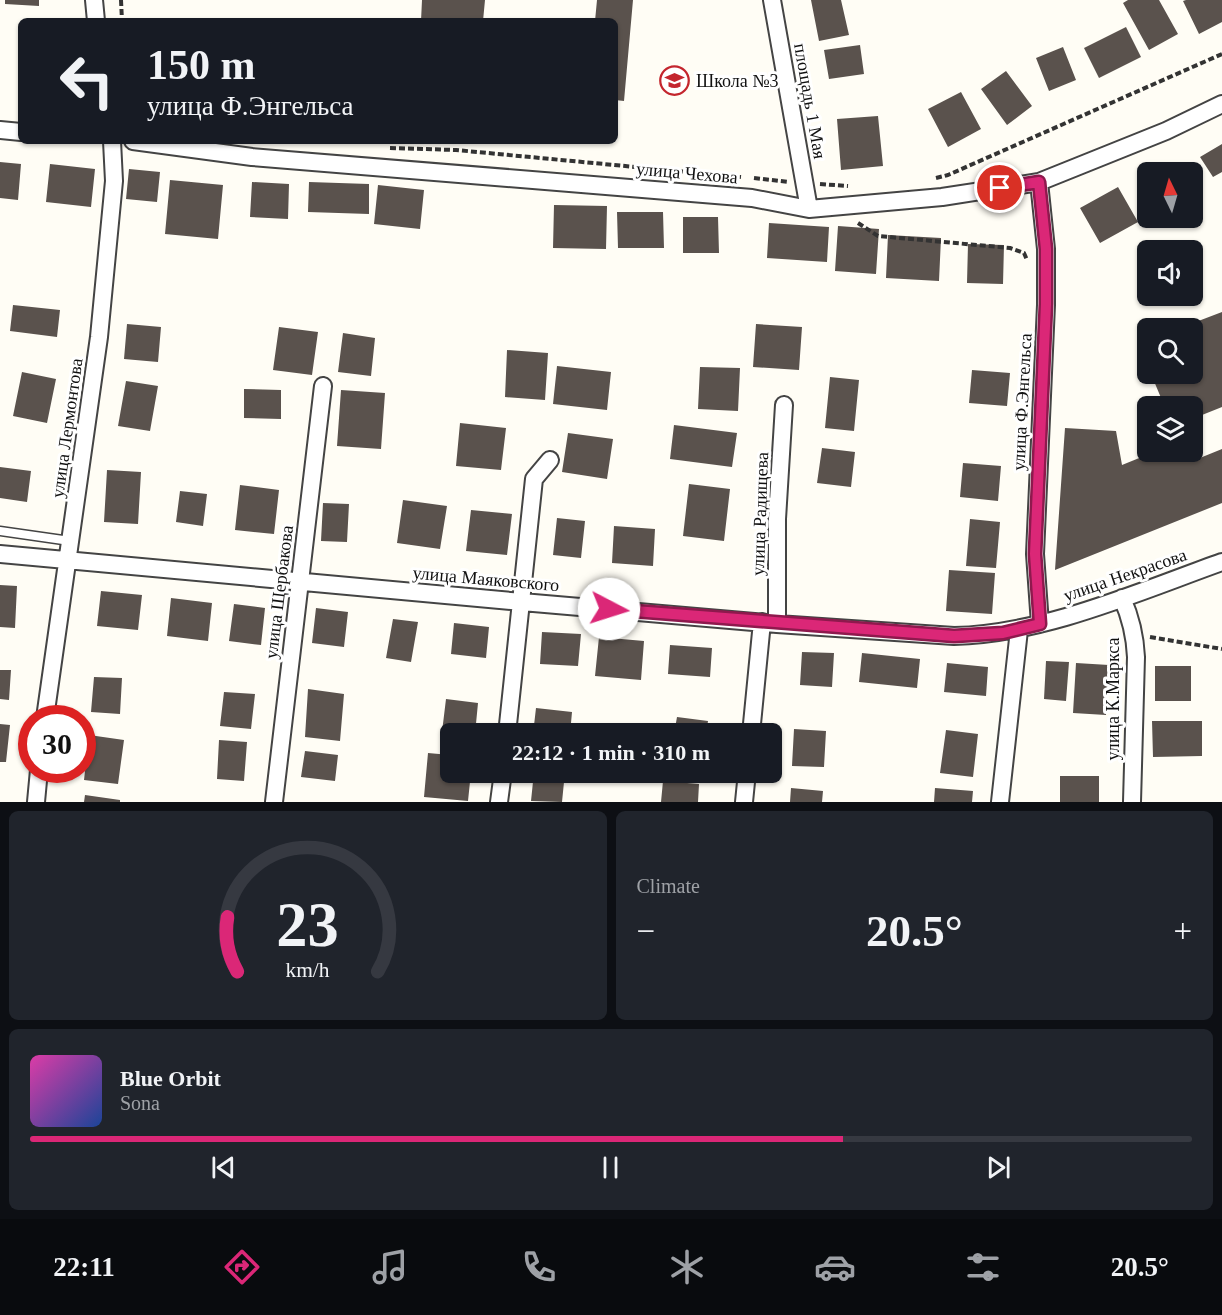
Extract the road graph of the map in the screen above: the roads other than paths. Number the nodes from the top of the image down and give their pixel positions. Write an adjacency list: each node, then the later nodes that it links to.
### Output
1 (94, 0): 3 (street)
2 (772, 0): 10 (street, площадь 1 Мая)
3 (96, 18)
4 (1222, 104): 9 (street, улица Чехова)
5 (0, 130): 6 (street)
6 (18, 132)
7 (112, 144): 15 (street, улица Лермонтова)
8 (155, 144): 10 (street, улица Чехова)
9 (1039, 182): 10 (street, улица Чехова); 23 (street, улица Ф.Энгельса)
10 (809, 209)
11 (323, 387): 19 (street, улица Щербакова)
12 (784, 405): 22 (street, улица Радищева)
13 (550, 460): 21 (street)
14 (0, 531): 15 (lane)
15 (70, 541): 17 (street, улица Лермонтова)
16 (0, 554): 17 (street, улица Маяковского)
17 (69, 559): 19 (street, улица Маяковского); 25 (street, улица Лермонтова)
18 (1222, 562): 20 (street, улица Некрасова)
19 (299, 582): 21 (street, улица Маяковского); 32 (street, улица Щербакова)
20 (1122, 598): 23 (street, улица Некрасова); 36 (street, улица К.Маркса)
21 (522, 602): 22 (street, улица Маяковского); 26 (street)
22 (769, 623): 24 (street, улица Маяковского); 27 (street, улица Радищева)
23 (1040, 624): 24 (street, улица Маяковского)
24 (1019, 630): 35 (street)
25 (47, 705)
26 (508, 723)
27 (753, 723)
28 (38, 783): 31 (street)
29 (501, 783): 33 (street)
30 (746, 783): 34 (street)
31 (36, 802)
32 (274, 802)
33 (499, 802)
34 (744, 802)
35 (1000, 802)
36 (1132, 802)

